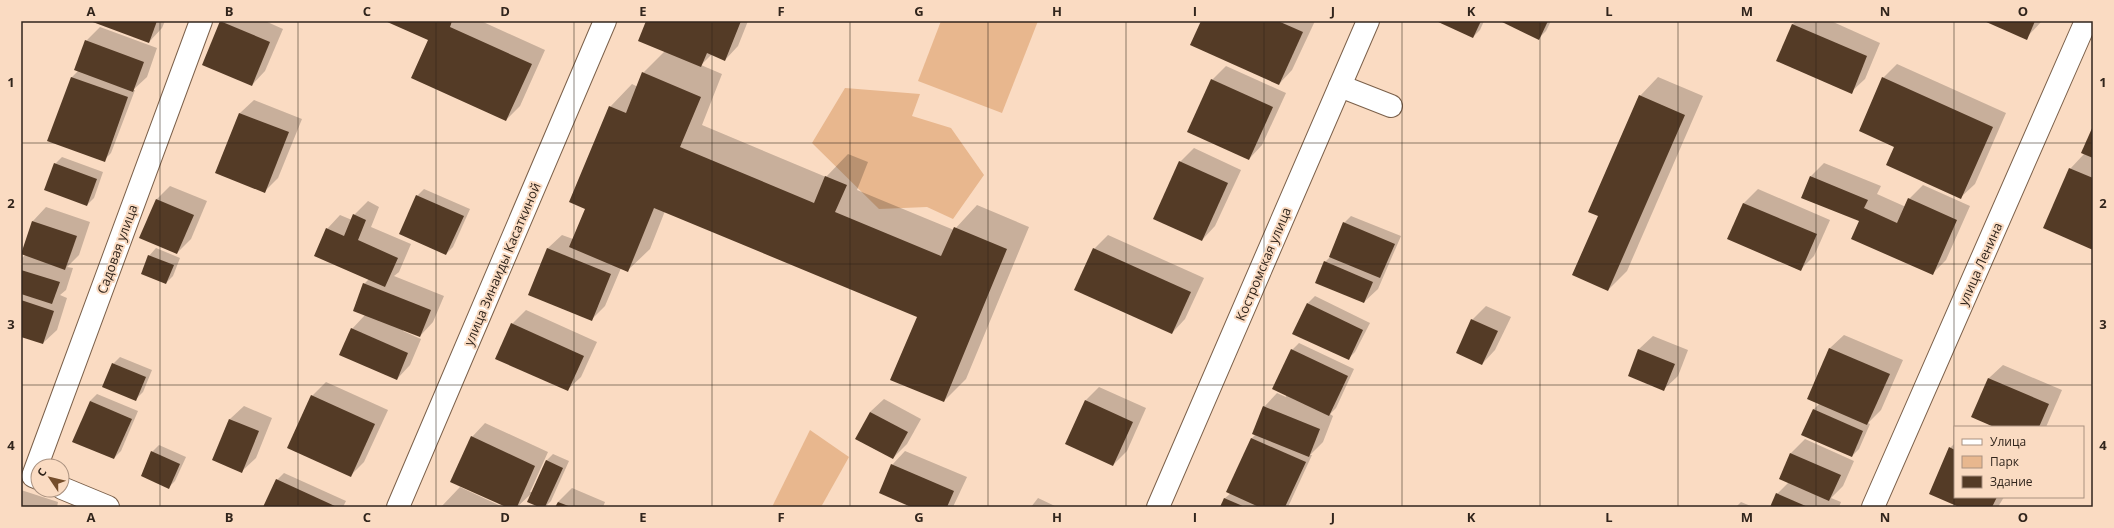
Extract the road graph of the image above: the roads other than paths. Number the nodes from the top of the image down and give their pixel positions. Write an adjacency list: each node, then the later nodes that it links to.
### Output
1 (201, 21): 7 (street, Садовая улица)
2 (605, 21): 10 (street, улица Зинаиды Касаткиной)
3 (1368, 21): 5 (street, Костромская улица)
4 (2086, 21): 12 (street, улица Ленина)
5 (1340, 86): 6 (street); 11 (street, Костромская улица)
6 (1391, 106)
7 (43, 458)
8 (70, 491): 9 (street)
9 (108, 507)
10 (398, 507)
11 (1158, 507)
12 (1873, 507)

